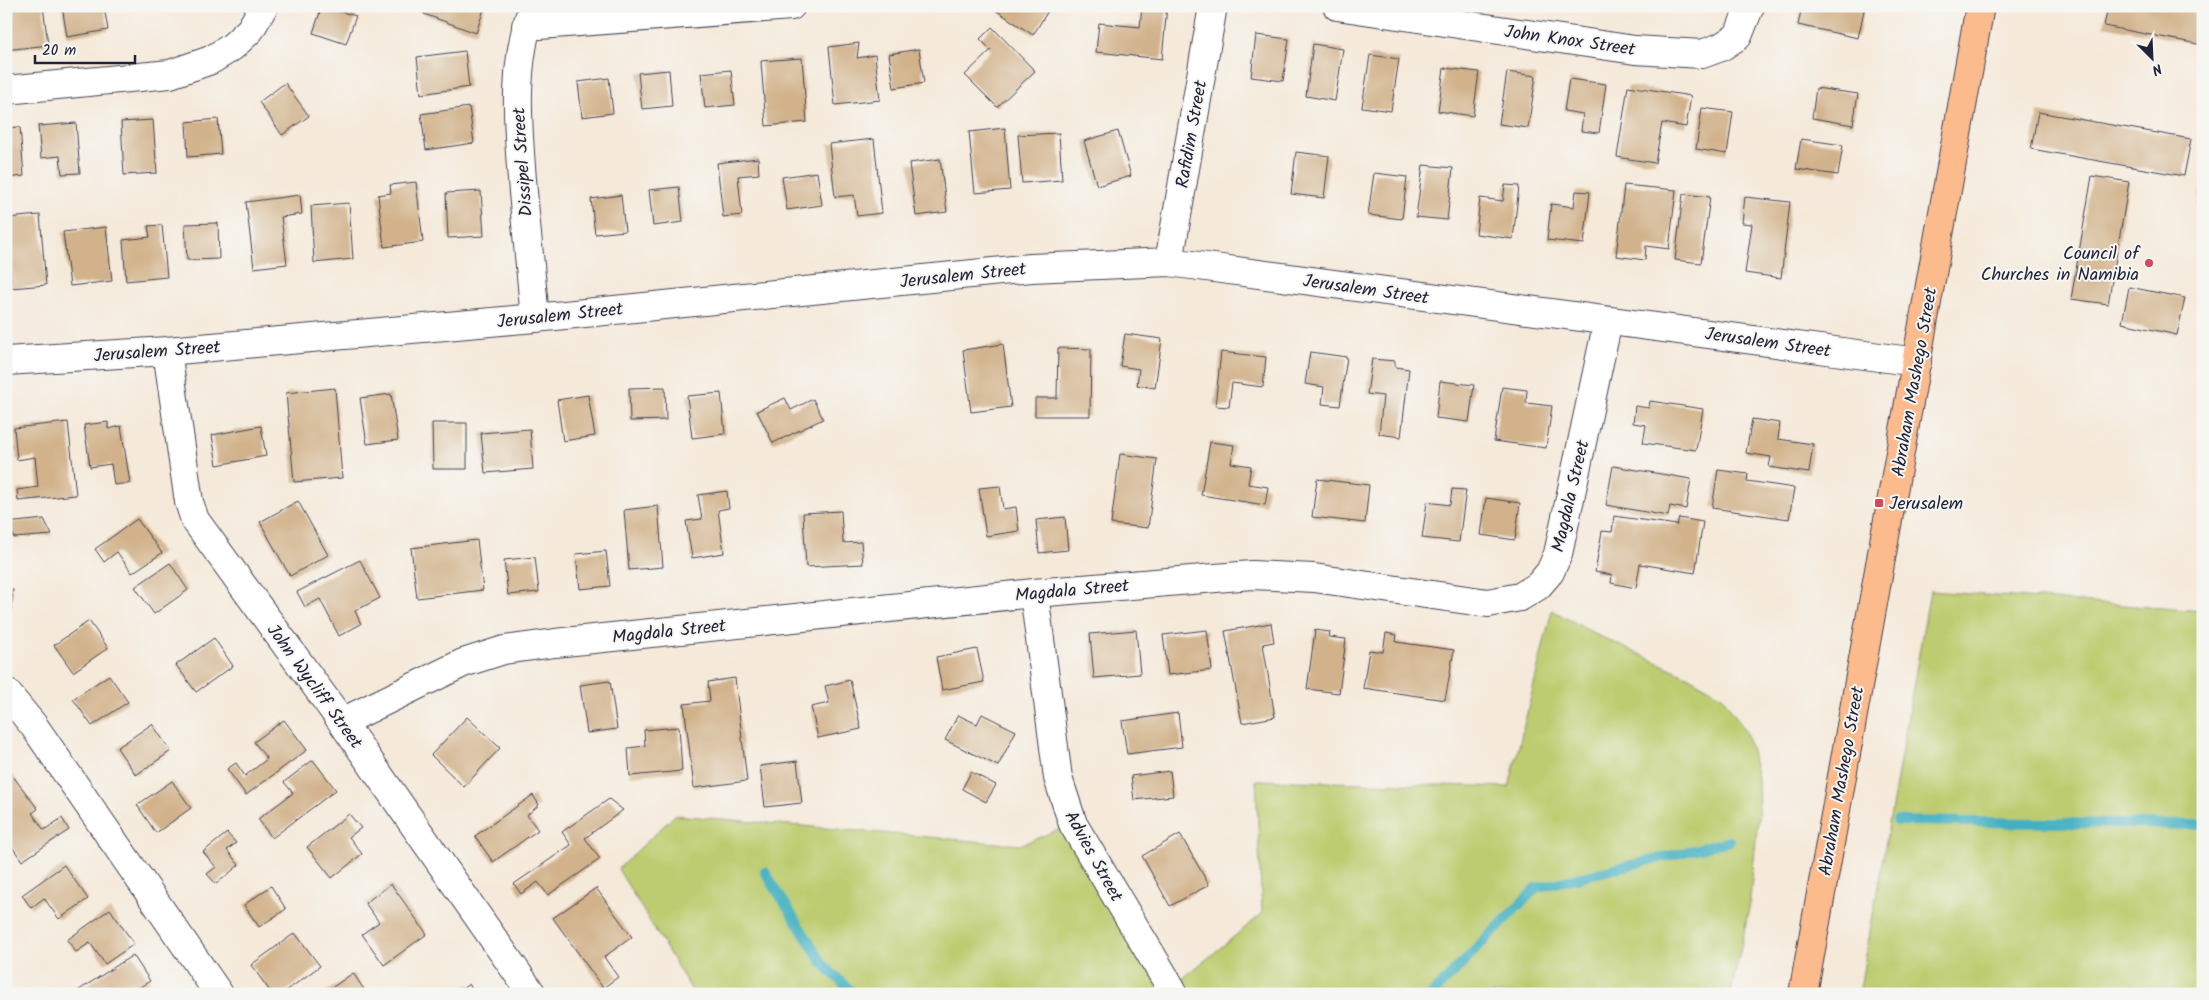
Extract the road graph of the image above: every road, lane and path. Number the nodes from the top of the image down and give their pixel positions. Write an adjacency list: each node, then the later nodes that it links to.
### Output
1 (264, 6): 8 (street)
2 (791, 6): 7 (street)
3 (1213, 6): 9 (street, Rafidim Street)
4 (1337, 6): 5 (street, John Knox Street)
5 (1750, 6)
6 (1980, 6): 14 (main road, Abraham Mashego Street)
7 (529, 16): 10 (street, Dissipel Street)
8 (6, 90)
9 (1169, 262): 10 (street, Jerusalem Street); 11 (street, Jerusalem Street)
10 (535, 318): 12 (street, Jerusalem Street)
11 (1608, 321): 14 (street, Jerusalem Street); 15 (street, Magdala Street)
12 (167, 351): 13 (street, Jerusalem Street); 17 (street, John Wycliff Street)
13 (6, 361)
14 (1917, 362): 21 (main road, Abraham Mashego Street)
15 (1034, 593): 17 (street, Magdala Street); 18 (street, Advies Street)
16 (6, 692): 19 (street)
17 (342, 722): 20 (street, John Wycliff Street)
18 (1171, 988)
19 (219, 994)
20 (532, 994)
21 (1803, 994)

